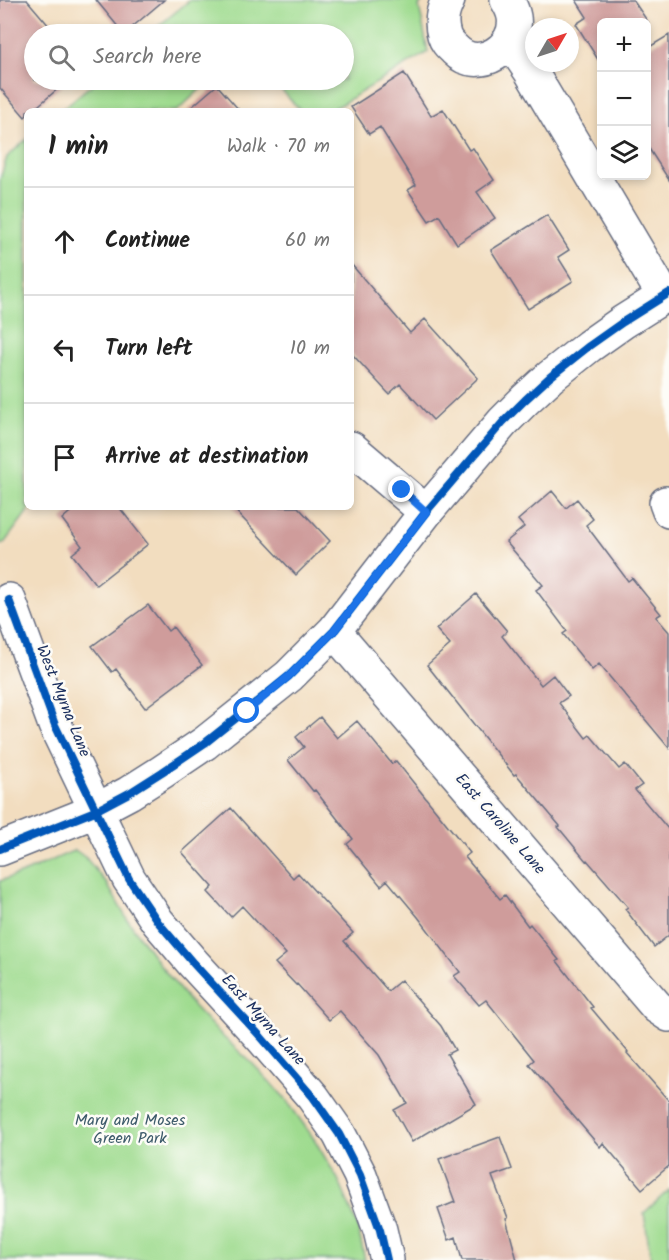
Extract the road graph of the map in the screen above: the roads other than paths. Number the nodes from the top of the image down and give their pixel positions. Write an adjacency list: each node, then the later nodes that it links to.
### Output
1 (448, 0): 3 (street)
2 (507, 0): 3 (street)
3 (510, 41): 4 (street)
4 (667, 295): 6 (street)
5 (354, 451): 6 (street)
6 (426, 512): 8 (street)
7 (9, 600): 9 (street, West Myrna Lane)
8 (334, 631): 9 (street); 11 (street, East Caroline Lane)
9 (95, 811): 10 (street); 12 (street, East Myrna Lane)
10 (0, 849)
11 (669, 1015)
12 (387, 1260)

